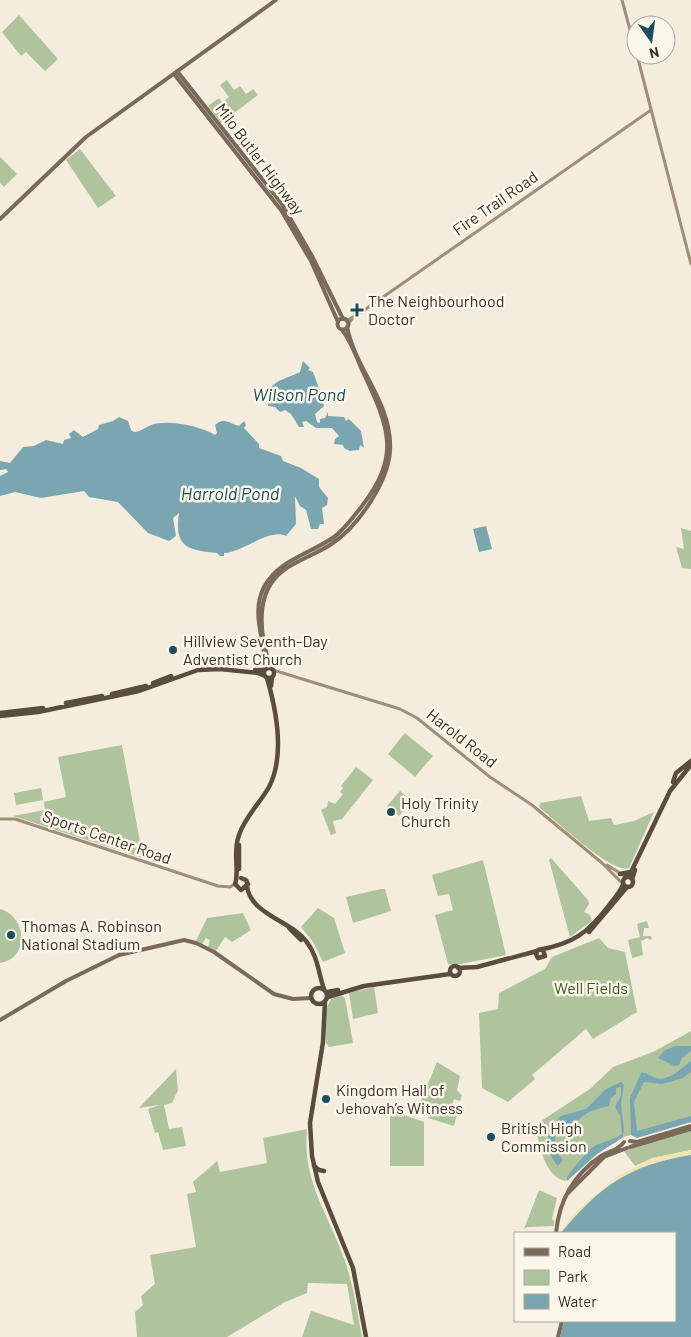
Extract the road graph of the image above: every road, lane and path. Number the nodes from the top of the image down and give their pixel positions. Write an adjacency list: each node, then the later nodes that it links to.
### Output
1 (276, 0): 5 (main road)
2 (622, 0): 3 (main road)
3 (626, 15)
4 (639, 65): 6 (main road)
5 (176, 73): 7 (main road); 9 (main road, Milo Butler Highway); 10 (main road, Milo Butler Highway)
6 (651, 110): 8 (main road); 10 (main road, Fire Trail Road)
7 (0, 219)
8 (691, 264)
9 (338, 322): 10 (main road); 11 (main road, Milo Butler Highway)
10 (346, 323): 11 (main road); 12 (main road, Milo Butler Highway)
11 (342, 330): 12 (main road)
12 (269, 669): 13 (main road, Harold Road); 14 (highway); 14 (highway); 15 (highway)
13 (286, 675): 14 (main road, Harold Road); 20 (main road, Harold Road)
14 (269, 677): 15 (highway); 24 (highway)
15 (0, 715)
16 (691, 761): 18 (highway)
17 (691, 767): 18 (highway); 23 (highway)
18 (670, 791): 21 (highway)
19 (0, 819): 24 (main road, Sports Center Road)
20 (602, 862): 22 (main road, Harold Road); 25 (main road, Harold Road)
21 (632, 870): 22 (highway); 23 (highway)
22 (620, 874): 23 (main road, Harold Road)
23 (628, 878): 25 (highway); 25 (highway)
24 (239, 884): 26 (highway); 26 (highway); 34 (highway)
25 (624, 885): 27 (highway); 29 (highway)
26 (247, 886): 32 (highway)
27 (543, 950): 28 (highway); 29 (highway)
28 (536, 951): 30 (highway); 31 (highway)
29 (545, 956): 30 (highway)
30 (537, 957): 31 (highway)
31 (459, 970): 33 (highway); 33 (highway)
32 (321, 972): 35 (highway); 37 (highway)
33 (450, 972): 35 (highway); 37 (highway)
34 (318, 988): 36 (highway); 37 (highway)
35 (336, 991): 37 (highway)
36 (311, 995): 38 (highway); 40 (main road)
37 (326, 995): 38 (highway); 39 (highway)
38 (320, 1003): 39 (highway)
39 (324, 1014): 41 (highway)
40 (0, 1020)
41 (323, 1041): 42 (highway); 42 (highway)
42 (321, 1054): 47 (highway)
43 (691, 1127): 44 (main road); 46 (main road)
44 (630, 1141): 45 (main road); 46 (main road)
45 (624, 1142): 46 (main road); 49 (main road)
46 (628, 1148): 49 (main road)
47 (313, 1165): 48 (highway); 51 (highway)
48 (324, 1171)
49 (556, 1232)
50 (562, 1322): 52 (main road)
51 (366, 1337)
52 (558, 1337)

